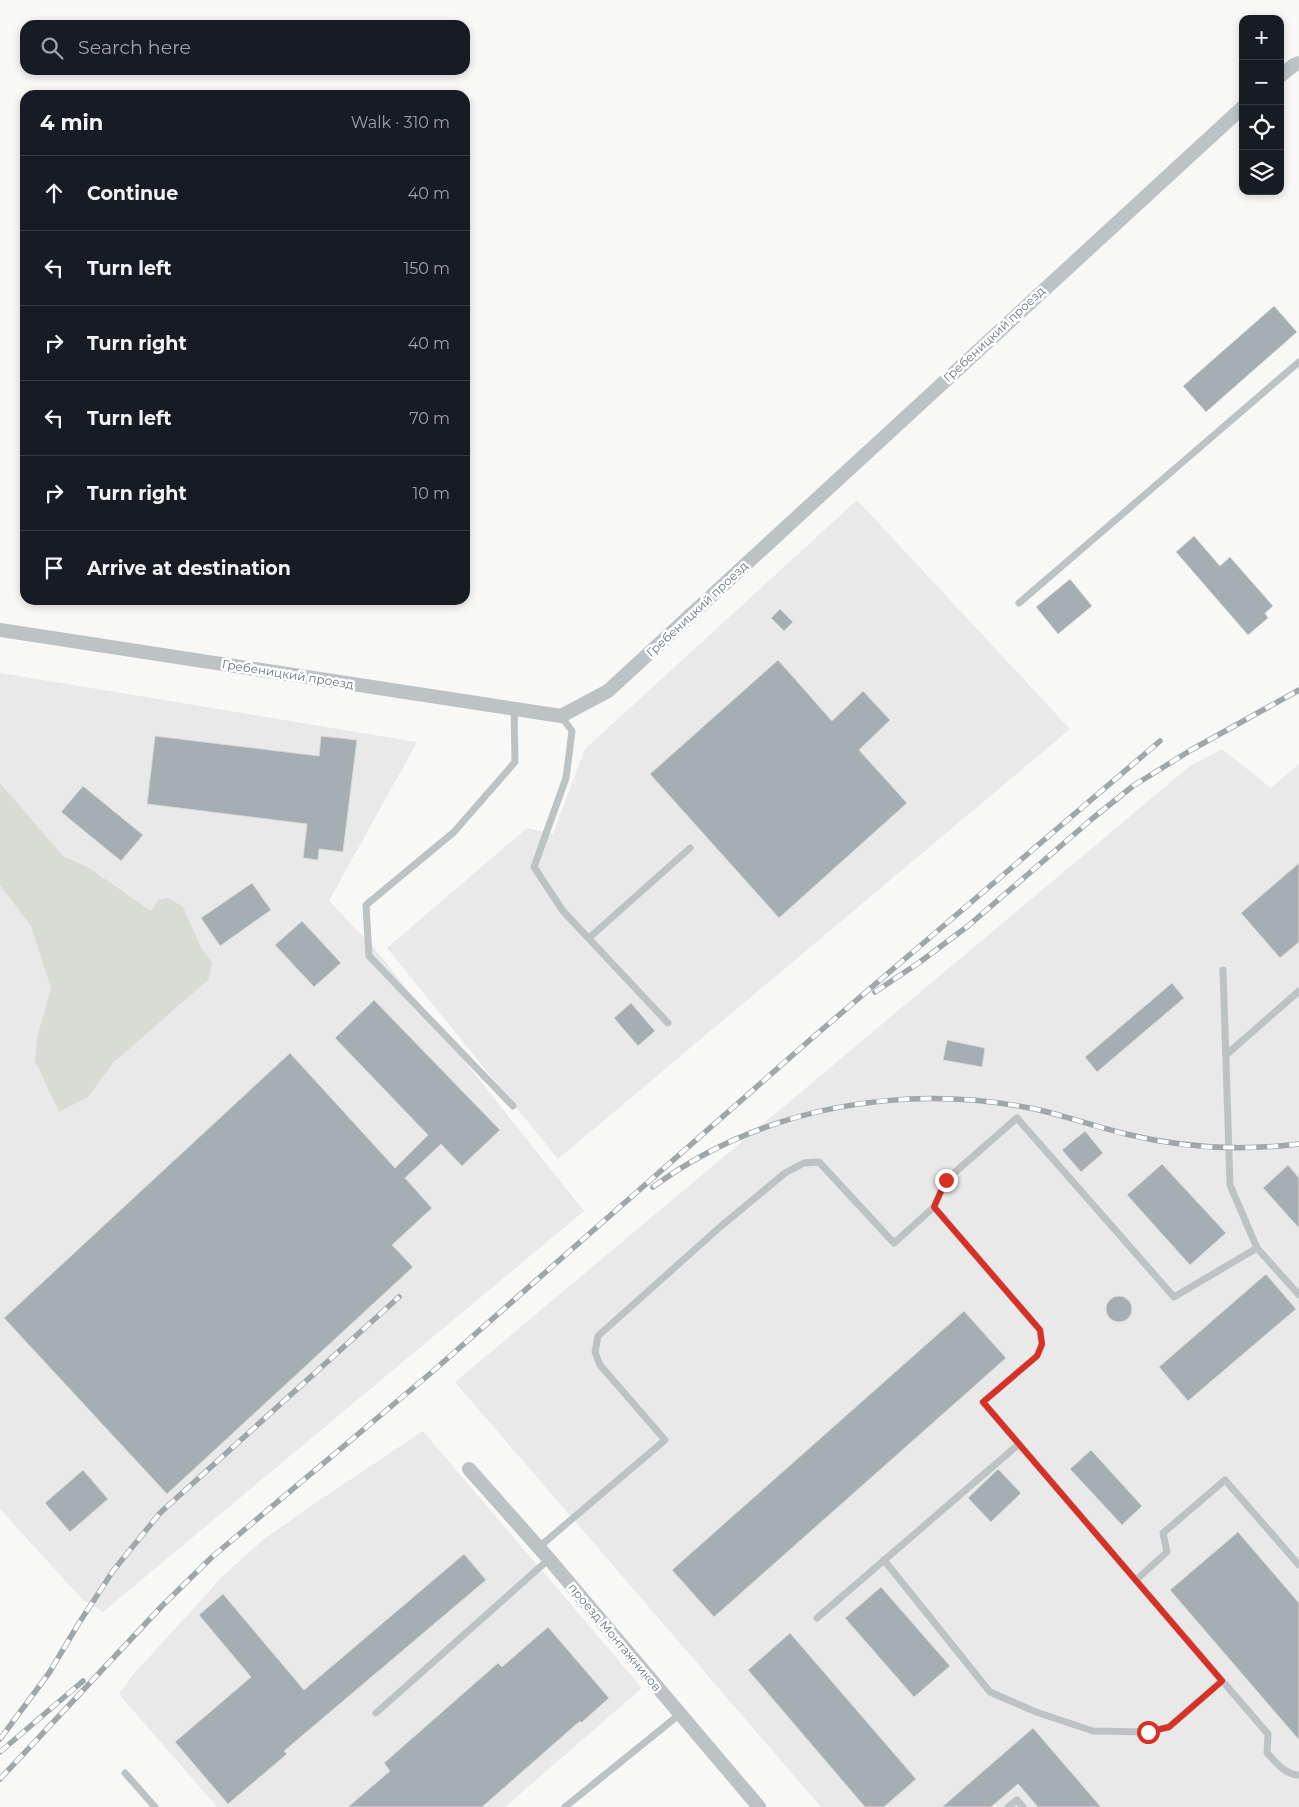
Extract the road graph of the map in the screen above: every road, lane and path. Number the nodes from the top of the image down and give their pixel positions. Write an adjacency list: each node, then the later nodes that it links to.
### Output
1 (1299, 63): 2 (street)
2 (1284, 73)
3 (1239, 110): 8 (street, Гребеницкий проезд)
4 (1299, 362): 5 (lane)
5 (1019, 602)
6 (0, 630): 7 (street, Гребеницкий проезд)
7 (514, 709): 8 (street, Гребеницкий проезд); 15 (lane)
8 (561, 716): 10 (lane)
9 (690, 848): 10 (lane)
10 (589, 938): 13 (lane)
11 (1223, 970): 14 (lane)
12 (1299, 991): 14 (lane)
13 (668, 1023)
14 (1226, 1055): 17 (lane)
15 (514, 1106)
16 (934, 1207): 17 (lane); 19 (lane); 21 (lane)
17 (1257, 1248): 18 (lane)
18 (1299, 1295)
19 (1018, 1444): 23 (lane); 25 (lane)
20 (469, 1469): 21 (street, проезд Монтажников)
21 (539, 1547): 22 (street, проезд Монтажников)
22 (550, 1559): 28 (lane); 29 (street, проезд Монтажников)
23 (884, 1560): 26 (lane); 27 (lane)
24 (1299, 1565): 25 (lane)
25 (1136, 1580): 27 (lane)
26 (817, 1618)
27 (1222, 1681): 31 (lane)
28 (376, 1713)
29 (680, 1714): 33 (lane); 34 (street, проезд Монтажников)
30 (124, 1773): 32 (lane)
31 (1299, 1775)
32 (155, 1807)
33 (565, 1807)
34 (759, 1807)
35 (1008, 1807): 36 (lane)
36 (1023, 1807)

